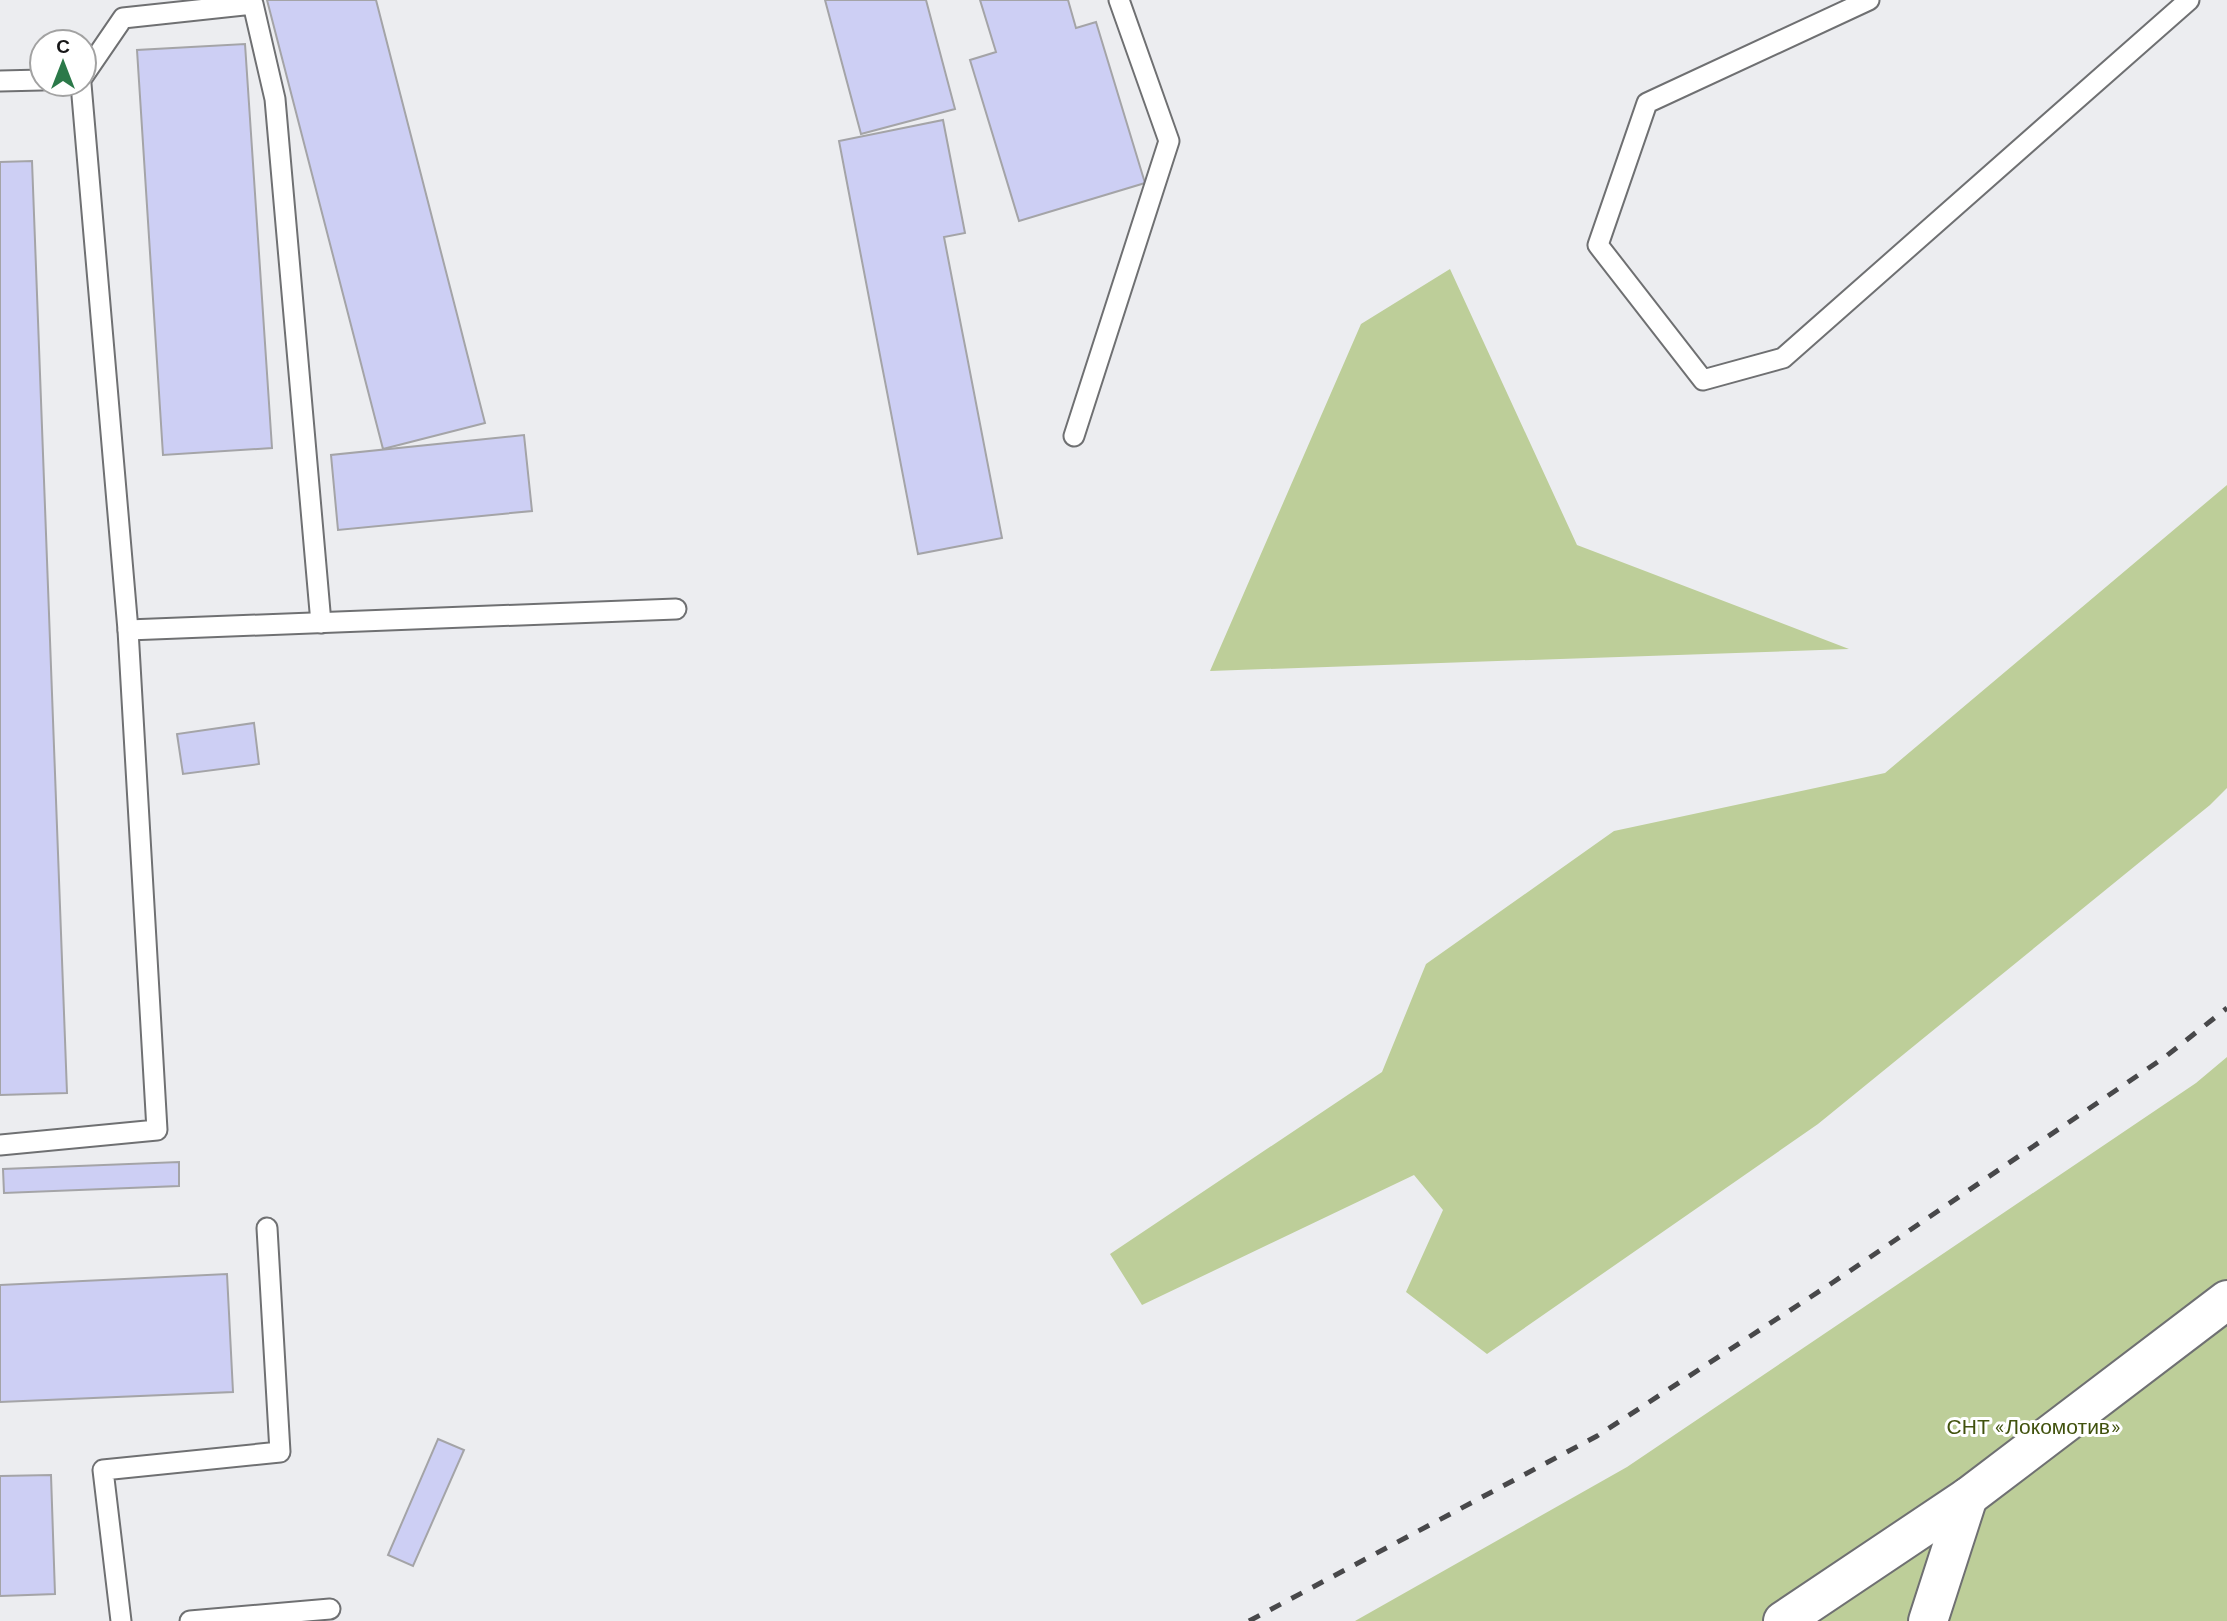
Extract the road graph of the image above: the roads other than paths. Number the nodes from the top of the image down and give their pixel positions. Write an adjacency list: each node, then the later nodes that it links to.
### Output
1 (1119, 0): 8 (lane)
2 (1869, 0): 3 (lane)
3 (2189, 0)
4 (98, 55): 10 (lane)
5 (28, 80): 6 (lane)
6 (0, 81)
7 (83, 98): 11 (lane)
8 (1074, 436)
9 (676, 609): 10 (lane)
10 (321, 623): 11 (lane)
11 (128, 630): 12 (lane)
12 (0, 1145)
13 (267, 1228): 17 (lane)
14 (2227, 1300): 15 (street)
15 (1968, 1497): 19 (street); 20 (street)
16 (330, 1609): 18 (lane)
17 (121, 1621)
18 (190, 1621)
19 (1783, 1621)
20 (1928, 1621)

